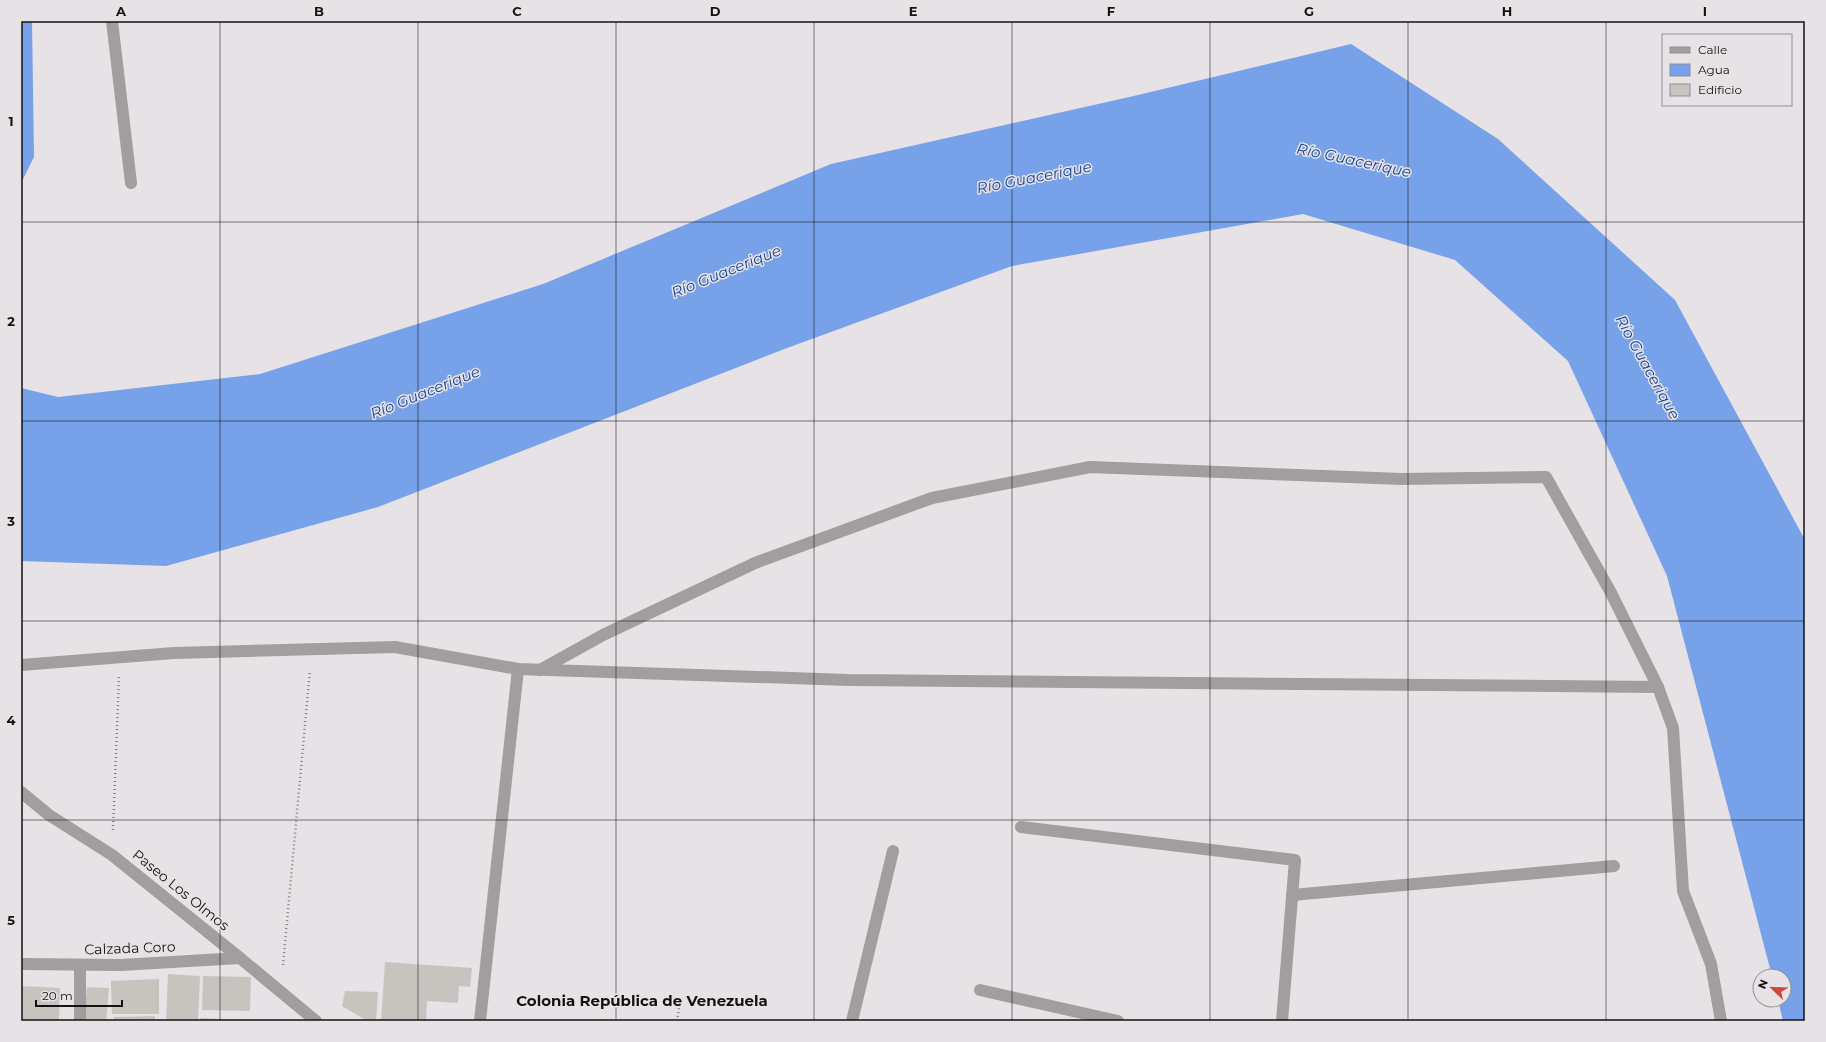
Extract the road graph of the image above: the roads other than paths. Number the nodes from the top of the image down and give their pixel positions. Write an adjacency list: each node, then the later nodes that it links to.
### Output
1 (112, 21): 2 (street)
2 (131, 183)
3 (21, 665): 4 (street)
4 (518, 669): 5 (street); 18 (street)
5 (539, 670): 6 (street); 6 (street)
6 (1658, 687): 22 (street)
7 (21, 792): 12 (street, Paseo Los Olmos)
8 (1021, 827): 11 (street)
9 (893, 851): 19 (street)
10 (1614, 866): 11 (street)
11 (1292, 895): 21 (street)
12 (240, 958): 14 (street, Calzada Coro); 17 (street, Paseo Los Olmos)
13 (21, 964): 14 (street, Calzada Coro)
14 (80, 965): 16 (street)
15 (980, 990): 20 (street)
16 (80, 1021)
17 (316, 1021)
18 (480, 1021)
19 (852, 1021)
20 (1118, 1021)
21 (1282, 1021)
22 (1721, 1021)

